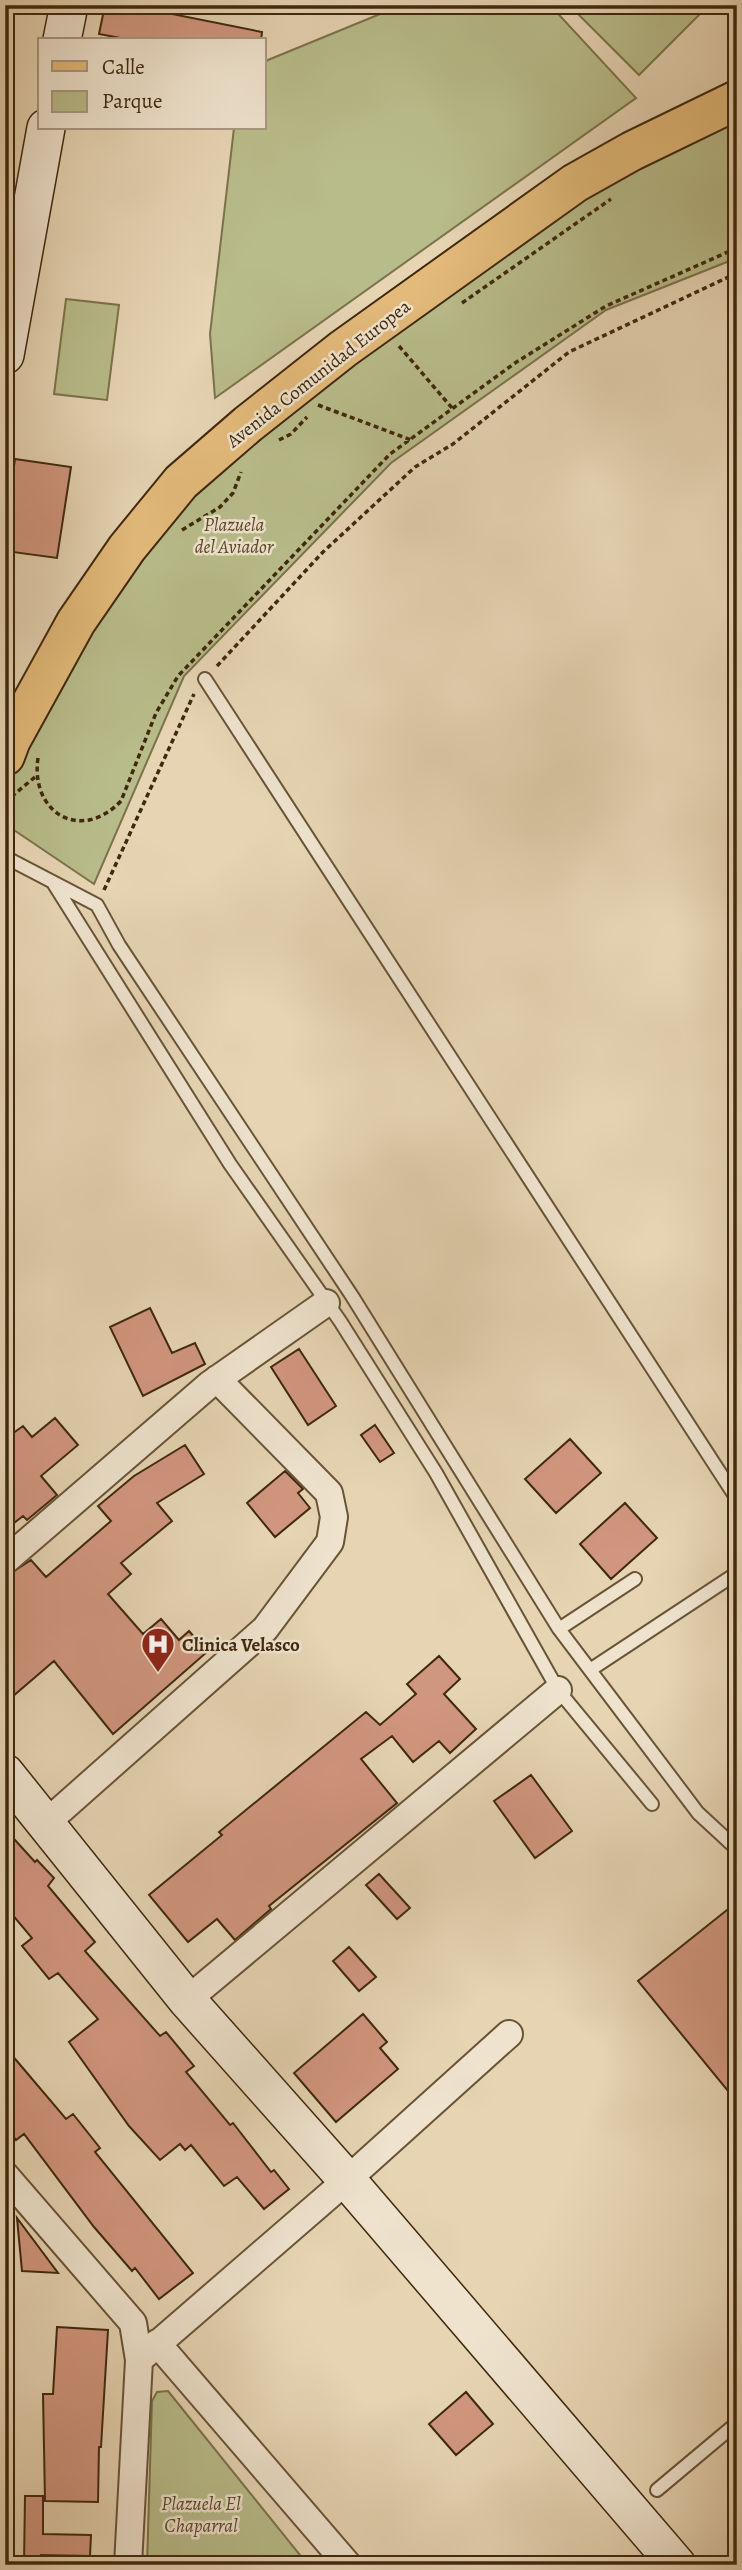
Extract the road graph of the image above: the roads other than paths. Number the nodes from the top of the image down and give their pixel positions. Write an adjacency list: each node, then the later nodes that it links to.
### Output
1 (69, 5): 2 (street)
2 (62, 38)
3 (737, 100): 7 (main road, Avenida Comunidad Europea)
4 (47, 130): 5 (street)
5 (5, 355)
6 (205, 679): 12 (lane)
7 (20, 766)
8 (5, 857): 9 (lane)
9 (54, 883): 10 (lane); 16 (lane)
10 (327, 1303): 11 (street); 18 (lane)
11 (217, 1379): 13 (street); 21 (street)
12 (737, 1499)
13 (5, 1562)
14 (737, 1573): 17 (lane)
15 (635, 1579): 16 (lane)
16 (558, 1629): 17 (lane)
17 (590, 1670): 22 (lane)
18 (558, 1690): 20 (lane); 23 (street)
19 (5, 1773): 21 (street)
20 (652, 1804)
21 (46, 1823): 23 (street)
22 (737, 1849)
23 (187, 2000): 26 (street)
24 (509, 2034): 26 (street)
25 (5, 2175): 27 (street)
26 (347, 2180): 27 (street); 32 (street)
27 (148, 2351): 30 (street); 31 (street)
28 (737, 2423): 29 (lane)
29 (657, 2490)
30 (128, 2565)
31 (348, 2565)
32 (677, 2565)

